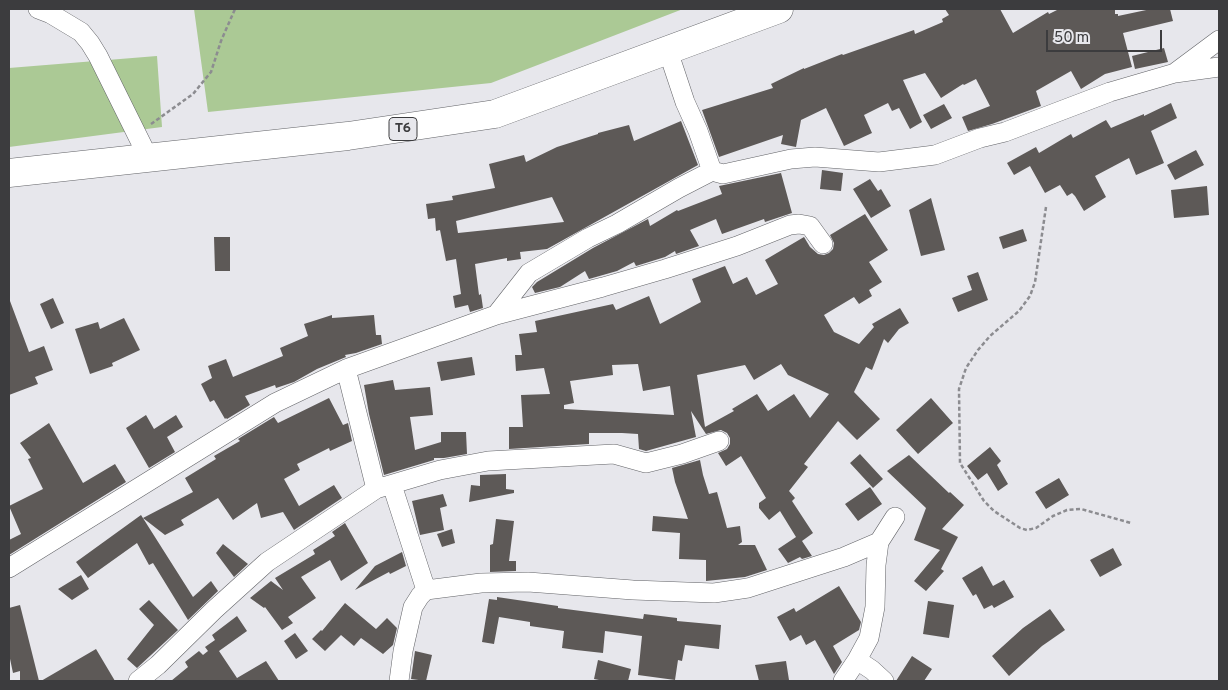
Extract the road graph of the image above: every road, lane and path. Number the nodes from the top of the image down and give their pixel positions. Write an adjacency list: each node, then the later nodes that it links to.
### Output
1 (38, 9): 8 (street)
2 (235, 9): 8 (path)
3 (779, 9): 5 (highway, T6)
4 (1219, 40): 7 (street)
5 (668, 51): 8 (highway, T6); 9 (street)
6 (1219, 67): 7 (street)
7 (1175, 73): 9 (street)
8 (143, 146): 10 (highway, T6)
9 (712, 171): 13 (street)
10 (9, 173)
11 (1046, 207): 18 (path)
12 (823, 244): 13 (street)
13 (496, 315): 14 (street)
14 (346, 369): 16 (street); 20 (street)
15 (719, 441): 16 (street)
16 (384, 487): 21 (street); 23 (street)
17 (895, 517): 19 (street)
18 (1131, 522)
19 (879, 542): 21 (street); 22 (street)
20 (9, 568)
21 (426, 590): 24 (street)
22 (857, 660): 25 (street); 26 (street)
23 (138, 681)
24 (399, 681)
25 (842, 681)
26 (884, 681)

